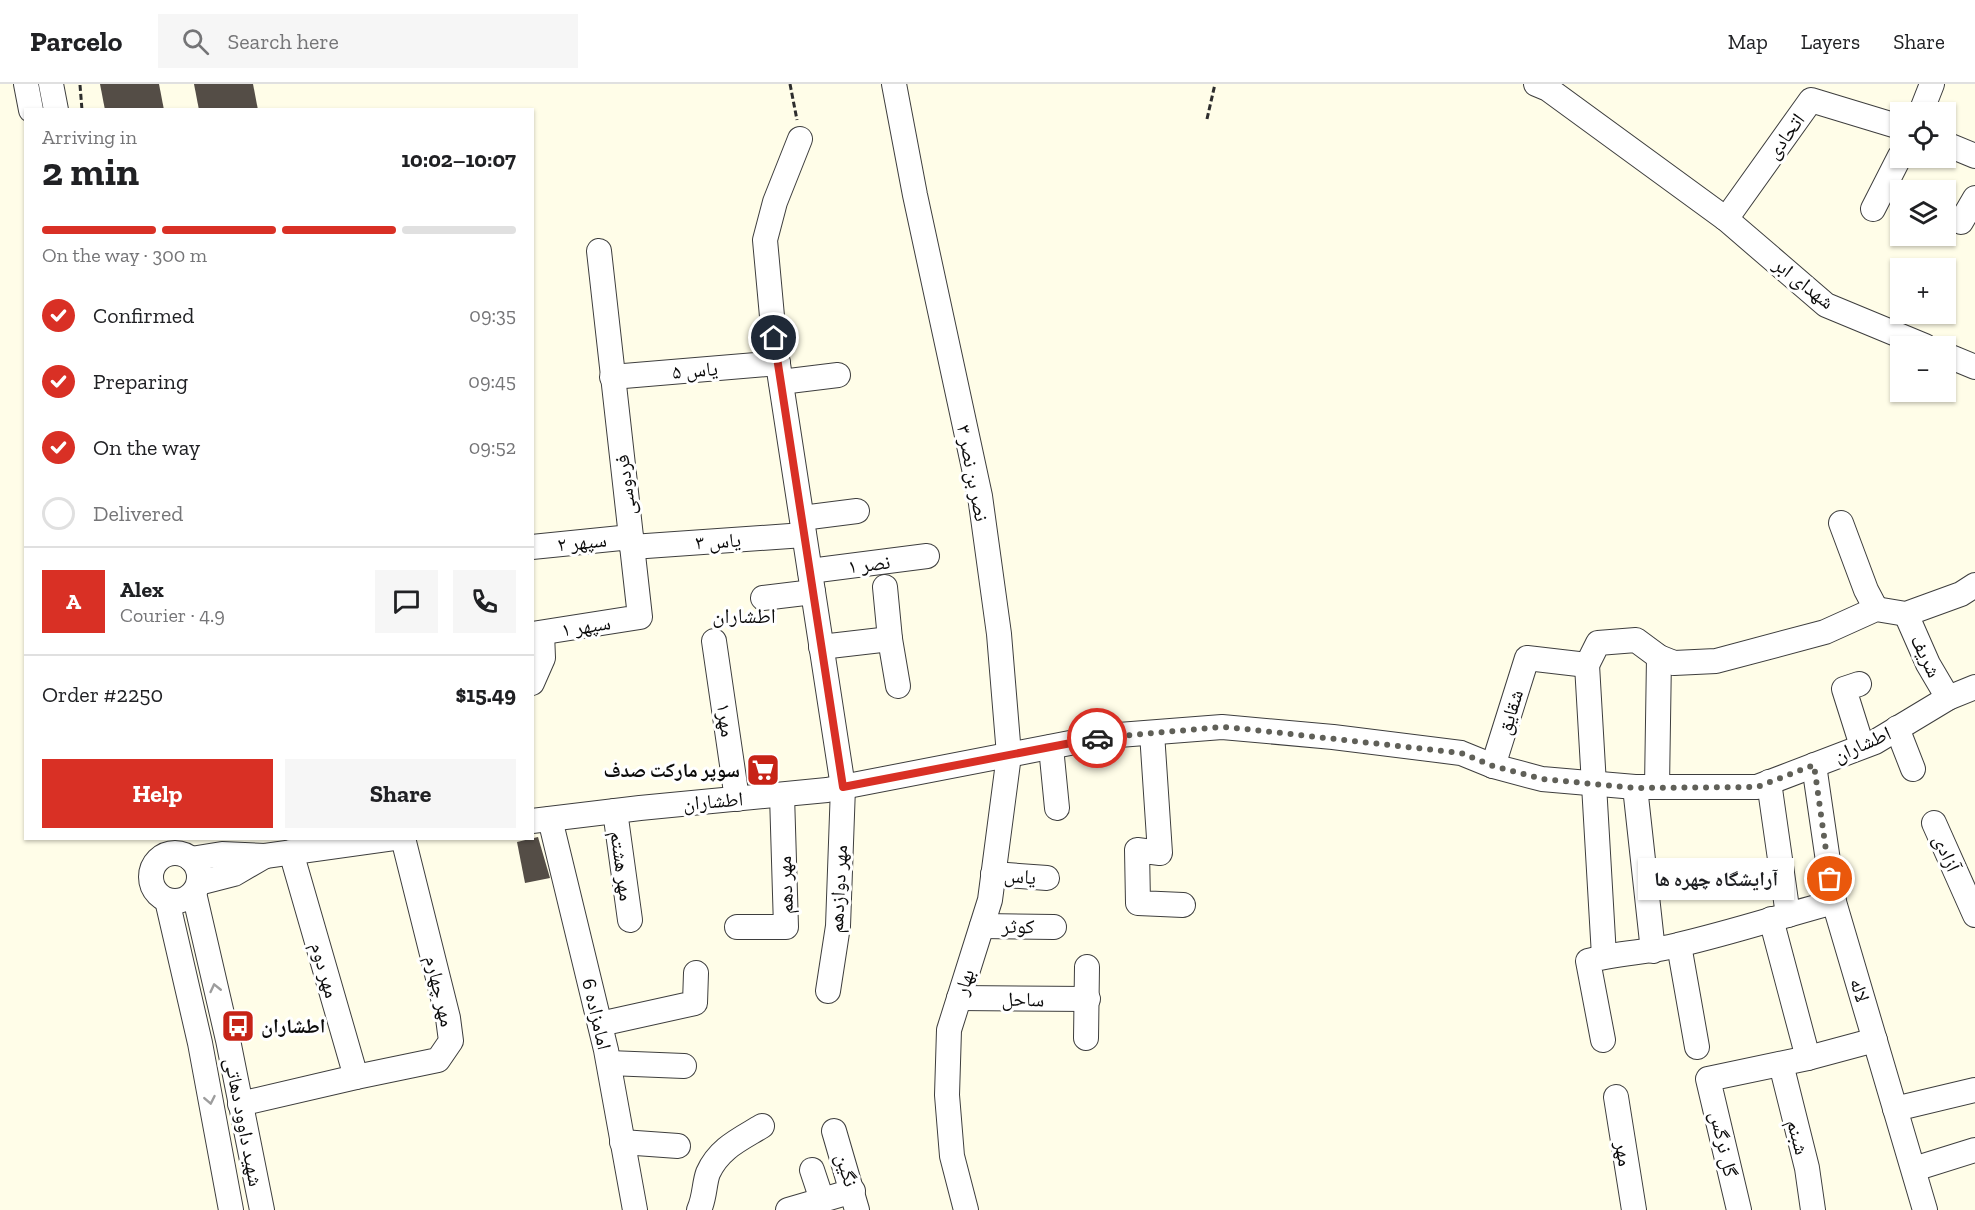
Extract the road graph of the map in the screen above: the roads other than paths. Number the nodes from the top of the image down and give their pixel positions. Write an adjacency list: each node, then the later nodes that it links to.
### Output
1 (26, 84): 8 (street)
2 (51, 84): 9 (street)
3 (894, 84): 54 (street, نصر بن نصر ۳)
4 (1536, 84): 17 (street, شهدای ابر)
5 (1932, 84): 7 (street)
6 (1815, 92): 10 (street, اتحادی); 17 (street, اتحادی)
7 (1925, 102)
8 (31, 108)
9 (56, 108)
10 (1890, 122)
11 (800, 140): 23 (street, مهر دوازدهم)
12 (1956, 148): 13 (street)
13 (1975, 156)
14 (1894, 168): 16 (street)
15 (1975, 198): 18 (street)
16 (1873, 209)
17 (1726, 219): 20 (street, شهدای ابر)
18 (1961, 222)
19 (599, 251): 25 (street, فردوسی)
20 (1901, 336)
21 (1956, 359): 22 (street)
22 (1975, 367)
23 (779, 372): 24 (street, یاس ۵); 25 (street, یاس ۵); 28 (street, مهر دوازدهم)
24 (838, 375)
25 (612, 377): 29 (street, فردوسی)
26 (857, 512): 28 (street, یاس ۳)
27 (1841, 523): 36 (street)
28 (803, 527): 29 (street, یاس ۳); 32 (street, مهر دوازدهم)
29 (631, 542): 30 (street, سپهر ۲); 38 (street, فردوسی)
30 (534, 547)
31 (927, 556): 32 (street, نصر ۱)
32 (812, 582): 35 (street, نصر ۱); 42 (street, مهر دوازدهم)
33 (1975, 585): 37 (street)
34 (885, 587): 40 (street)
35 (763, 598)
36 (1876, 609): 37 (street); 43 (street)
37 (1906, 614): 49 (street, شریف)
38 (640, 617): 39 (street, سپهر ۱)
39 (537, 633): 45 (street)
40 (890, 639): 42 (street); 47 (street)
41 (714, 642): 63 (street, مهر۱)
42 (821, 647): 60 (street, مهر دوازدهم)
43 (1659, 657): 44 (street); 61 (street)
44 (1587, 665): 56 (street, شقایق); 59 (street)
45 (534, 678)
46 (1859, 684): 52 (street)
47 (898, 686)
48 (1975, 687): 49 (street, اطشاران)
49 (1948, 698): 50 (street, اطشاران)
50 (1897, 728): 52 (street, اطشاران); 57 (street)
51 (1152, 733): 53 (street, اطشاران); 56 (street, اطشاران); 80 (street)
52 (1862, 746): 55 (street, اطشاران)
53 (1051, 747): 54 (street, اطشاران); 64 (street)
54 (1009, 755): 60 (street, اطشاران); 75 (street, بهار)
55 (1814, 765): 58 (street, اطشاران); 79 (street, لاله)
56 (1493, 766): 59 (street, اطشاران)
57 (1913, 769)
58 (1769, 782): 61 (street, اطشاران); 82 (street)
59 (1594, 784): 61 (street, اطشاران); 89 (street)
60 (843, 787): 62 (street, اطشاران); 92 (street, مهر دوازدهم)
61 (1646, 787): 88 (street)
62 (783, 795): 63 (street, اطشاران); 85 (street, مهر دهم)
63 (737, 799): 65 (street, اطشاران)
64 (1057, 808)
65 (615, 811): 66 (street, اطشاران); 83 (street, مهر هشتم)
66 (541, 820): 95 (street, امامزاده 6)
67 (1934, 823): 81 (street, آزادی)
68 (150, 840): 74 (street)
69 (379, 840): 72 (street)
70 (404, 840): 104 (street, مهر چهارم)
71 (183, 850): 73 (street); 74 (street); 77 (street)
72 (291, 852): 73 (street); 104 (street, مهر دوم)
73 (265, 856): 77 (street)
74 (154, 863): 78 (street)
75 (993, 874): 76 (street, یاس); 84 (street, بهار)
76 (1047, 878)
77 (196, 888): 78 (street); 107 (street, شهید داوود دهاتی, one-way to 77)
78 (167, 900): 118 (street, شهید داوود دهاتی, one-way to 118)
79 (1834, 902): 82 (street); 98 (street, لاله)
80 (1183, 905)
81 (1975, 915)
82 (1779, 917): 87 (street); 100 (street)
83 (630, 920)
84 (982, 926): 86 (street, کوثر); 93 (street, بهار)
85 (737, 927)
86 (1054, 927)
87 (1679, 945): 88 (street); 99 (street)
88 (1653, 951): 89 (street)
89 (1596, 959): 97 (street)
90 (1087, 967): 94 (street)
91 (696, 973): 95 (street)
92 (828, 991)
93 (958, 998): 94 (street, ساحل); 122 (street, بهار)
94 (1088, 999): 96 (street)
95 (600, 1024): 101 (street, امامزاده 6)
96 (1086, 1038)
97 (1603, 1040)
98 (1875, 1040): 100 (street); 108 (street, لاله)
99 (1697, 1047)
100 (1808, 1058): 102 (street)
101 (609, 1063): 103 (street); 111 (street, امامزاده 6)
102 (1781, 1064): 124 (street, گل نرگس); 125 (street, شبنم)
103 (684, 1066)
104 (356, 1077): 107 (street)
105 (1972, 1096): 108 (street)
106 (1616, 1097): 123 (street, مهر)
107 (240, 1104): 119 (street, شهید داوود دهاتی)
108 (1895, 1109): 114 (street, لاله)
109 (762, 1126): 121 (street)
110 (834, 1131): 116 (street, نگین)
111 (622, 1142): 112 (street); 120 (street, امامزاده 6)
112 (678, 1146)
113 (1975, 1150): 114 (street)
114 (1914, 1169): 126 (street, لاله)
115 (812, 1170): 117 (street)
116 (855, 1201): 117 (street)
117 (806, 1206)
118 (231, 1210)
119 (262, 1210)
120 (635, 1210)
121 (699, 1210)
122 (966, 1210)
123 (1634, 1210)
124 (1739, 1210)
125 (1813, 1210)
126 (1925, 1210)

